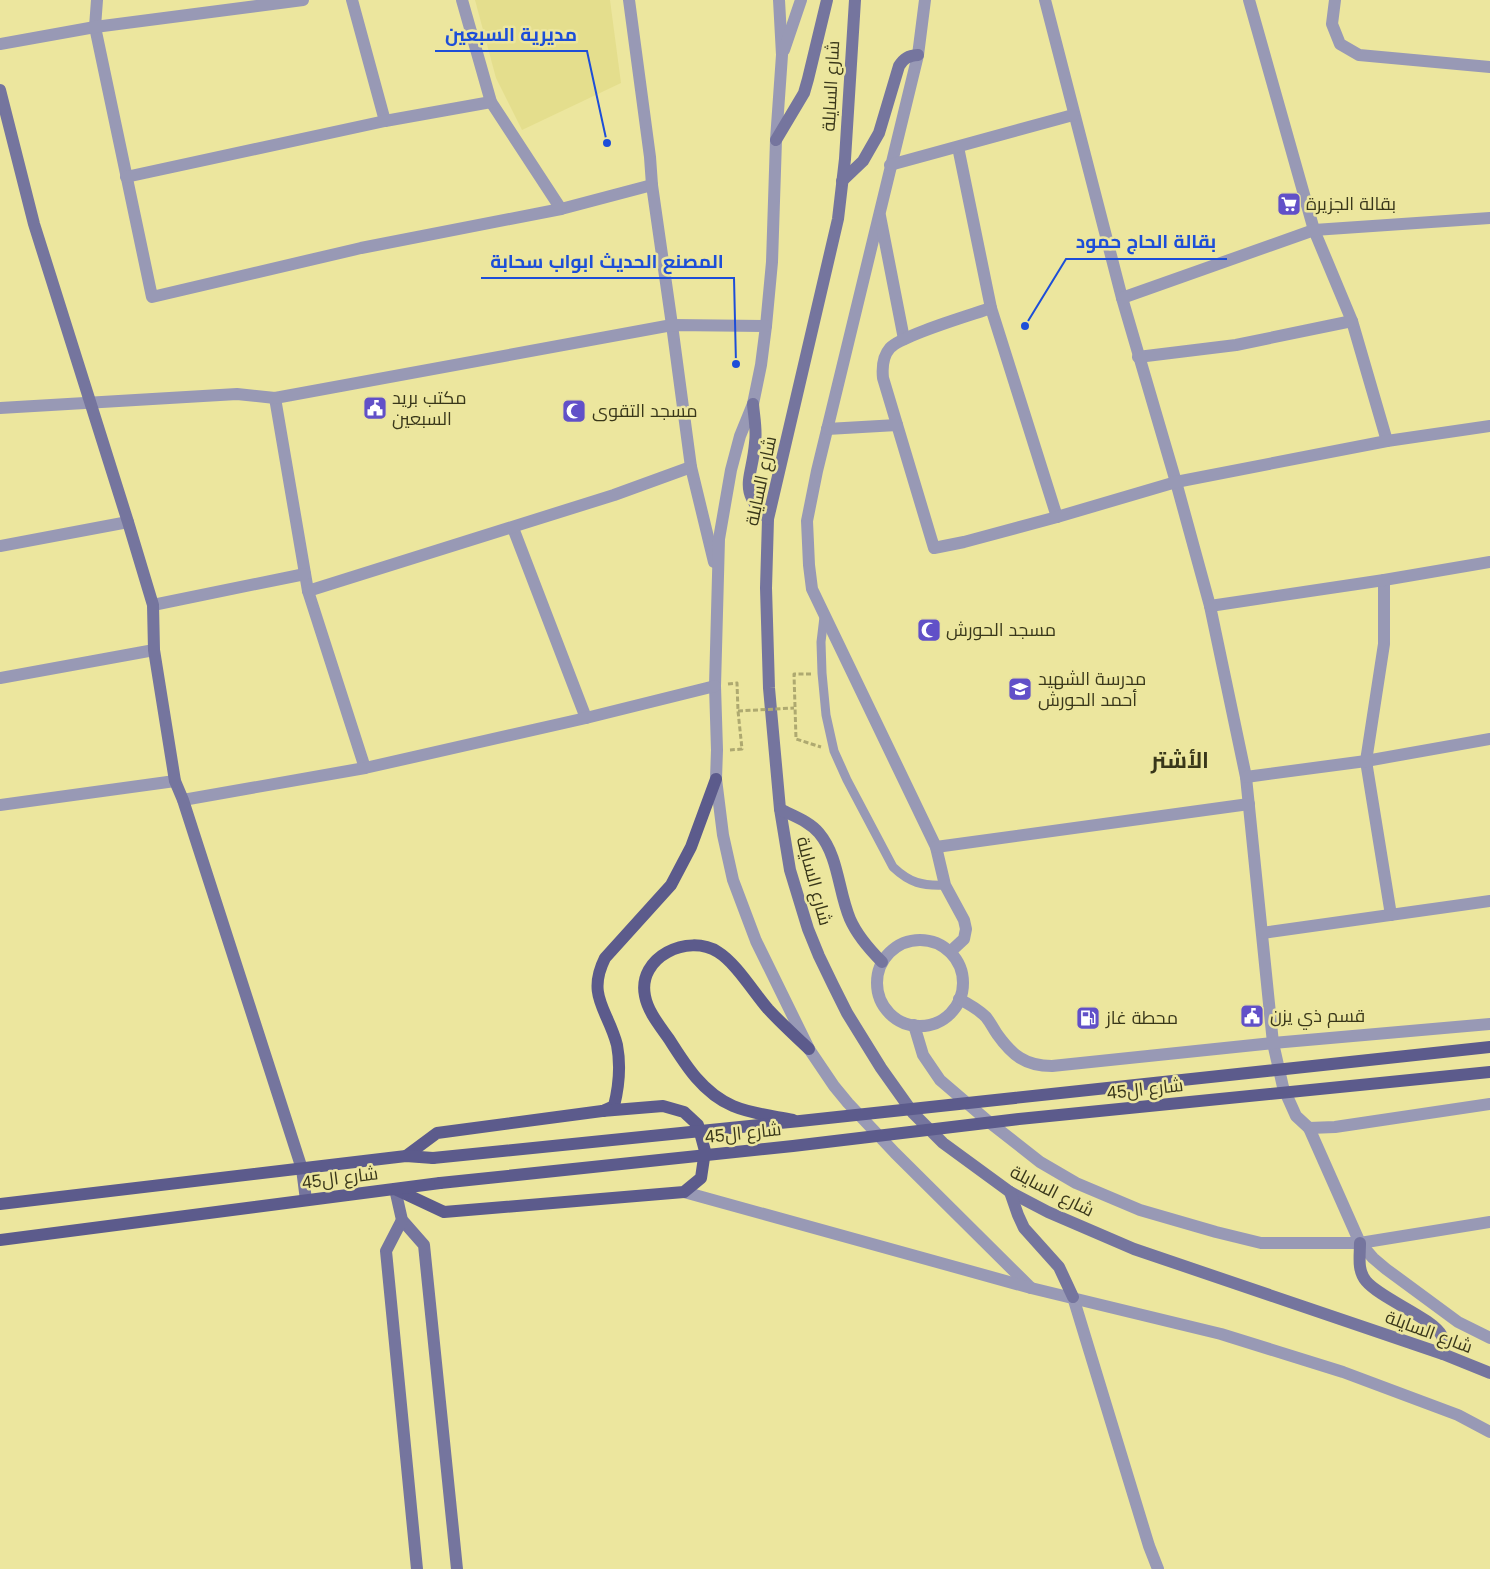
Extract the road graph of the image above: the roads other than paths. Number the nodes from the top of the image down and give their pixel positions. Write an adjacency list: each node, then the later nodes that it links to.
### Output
1 (97, 0): 14 (street)
2 (303, 0): 14 (street)
3 (352, 0): 22 (street)
4 (462, 0): 20 (street)
5 (629, 0): 28 (street)
6 (779, 0): 16 (street)
7 (801, 0): 16 (street)
8 (827, 0): 23 (main road)
9 (855, 0): 27 (main road, شارع السايلة)
10 (925, 0): 17 (street)
11 (1045, 0): 21 (street)
12 (1249, 0): 32 (street)
13 (1335, 0): 18 (street)
14 (95, 27): 15 (street); 26 (street)
15 (0, 44)
16 (782, 55): 23 (street)
17 (918, 55): 25 (street); 27 (main road)
18 (1490, 67)
19 (0, 90): 41 (main road)
20 (491, 102): 22 (street); 29 (street)
21 (1073, 115): 24 (street); 33 (street)
22 (384, 121): 26 (street)
23 (776, 140): 37 (street)
24 (958, 147): 25 (street); 34 (street)
25 (890, 165): 30 (street)
26 (126, 177): 29 (street)
27 (842, 181): 51 (main road, شارع السايلة)
28 (652, 185): 29 (street); 36 (street)
29 (561, 209)
30 (879, 211): 38 (street); 46 (street)
31 (1490, 218): 32 (street)
32 (1314, 230): 33 (street); 35 (street)
33 (1122, 298): 39 (street)
34 (992, 308): 38 (street); 50 (street)
35 (1352, 321): 39 (street); 47 (street)
36 (672, 324): 37 (street); 40 (street); 48 (street)
37 (766, 326): 42 (street)
38 (904, 339): 44 (street)
39 (1138, 357): 49 (street)
40 (275, 398): 41 (street); 56 (street)
41 (91, 404): 43 (street); 52 (main road)
42 (753, 404): 51 (main road); 57 (street)
43 (0, 408)
44 (897, 426): 46 (street); 50 (street)
45 (1490, 426): 47 (street)
46 (827, 429): 62 (street)
47 (1387, 441): 49 (street)
48 (691, 467): 53 (street); 57 (street)
49 (1176, 482): 50 (street); 61 (street)
50 (1057, 517)
51 (768, 519): 76 (main road, شارع السايلة)
52 (128, 522): 54 (street); 60 (main road)
53 (513, 528): 59 (street); 66 (street)
54 (0, 546)
55 (1490, 562): 58 (street)
56 (305, 574): 59 (street); 60 (street)
57 (718, 574): 65 (street)
58 (1384, 580): 61 (street); 68 (street)
59 (308, 591): 69 (street)
60 (153, 605): 63 (main road)
61 (1210, 606): 71 (street)
62 (824, 617): 77 (street); 78 (lane)
63 (154, 650): 64 (street); 72 (main road)
64 (0, 678)
65 (714, 686): 66 (street); 70 (street)
66 (586, 718): 69 (street)
67 (1490, 739): 68 (street)
68 (1366, 761): 71 (street); 80 (street)
69 (365, 768): 73 (street)
70 (716, 778): 89 (street); 92 (main road)
71 (1246, 778): 74 (street)
72 (175, 781): 73 (main road); 75 (street)
73 (183, 800): 96 (main road)
74 (1248, 804): 77 (street); 81 (street)
75 (0, 805)
76 (780, 809): 83 (main road); 99 (main road, شارع السايلة)
77 (936, 847): 78 (street)
78 (946, 885): 82 (street)
79 (1490, 901): 80 (street)
80 (1391, 915): 81 (street)
81 (1262, 933): 87 (street)
82 (950, 952): 83 (street); 84 (street)
83 (882, 962): 86 (street)
84 (960, 999): 86 (street); 87 (street)
85 (1490, 1024): 87 (street)
86 (914, 1025): 105 (street)
87 (1273, 1043): 94 (street)
88 (1490, 1047): 93 (main road, شارع ال45, bridge)
89 (809, 1049): 93 (main road, bridge); 106 (street)
90 (1490, 1072): 97 (main road, شارع ال45, bridge)
91 (1490, 1104): 94 (street)
92 (602, 1111): 95 (main road); 98 (main road)
93 (800, 1121): 95 (main road, شارع ال45, bridge)
94 (1309, 1128): 105 (street)
95 (406, 1156): 96 (main road, شارع ال45)
96 (302, 1169): 100 (main road); 101 (main road, شارع ال45)
97 (395, 1189): 98 (main road); 100 (main road, شارع ال45); 102 (main road)
98 (684, 1192): 106 (street)
99 (1010, 1192): 107 (main road); 109 (main road, شارع السايلة)
100 (306, 1200): 104 (main road, شارع ال45)
101 (0, 1204)
102 (402, 1220): 112 (main road); 113 (main road)
103 (1490, 1222): 105 (street)
104 (0, 1240)
105 (1360, 1243): 108 (street); 109 (main road)
106 (1031, 1288): 107 (street)
107 (1073, 1297): 111 (street); 114 (street)
108 (1490, 1338)
109 (1443, 1354): 110 (main road, شارع السايلة)
110 (1490, 1373)
111 (1490, 1432)
112 (417, 1569)
113 (457, 1569)
114 (1158, 1569)

